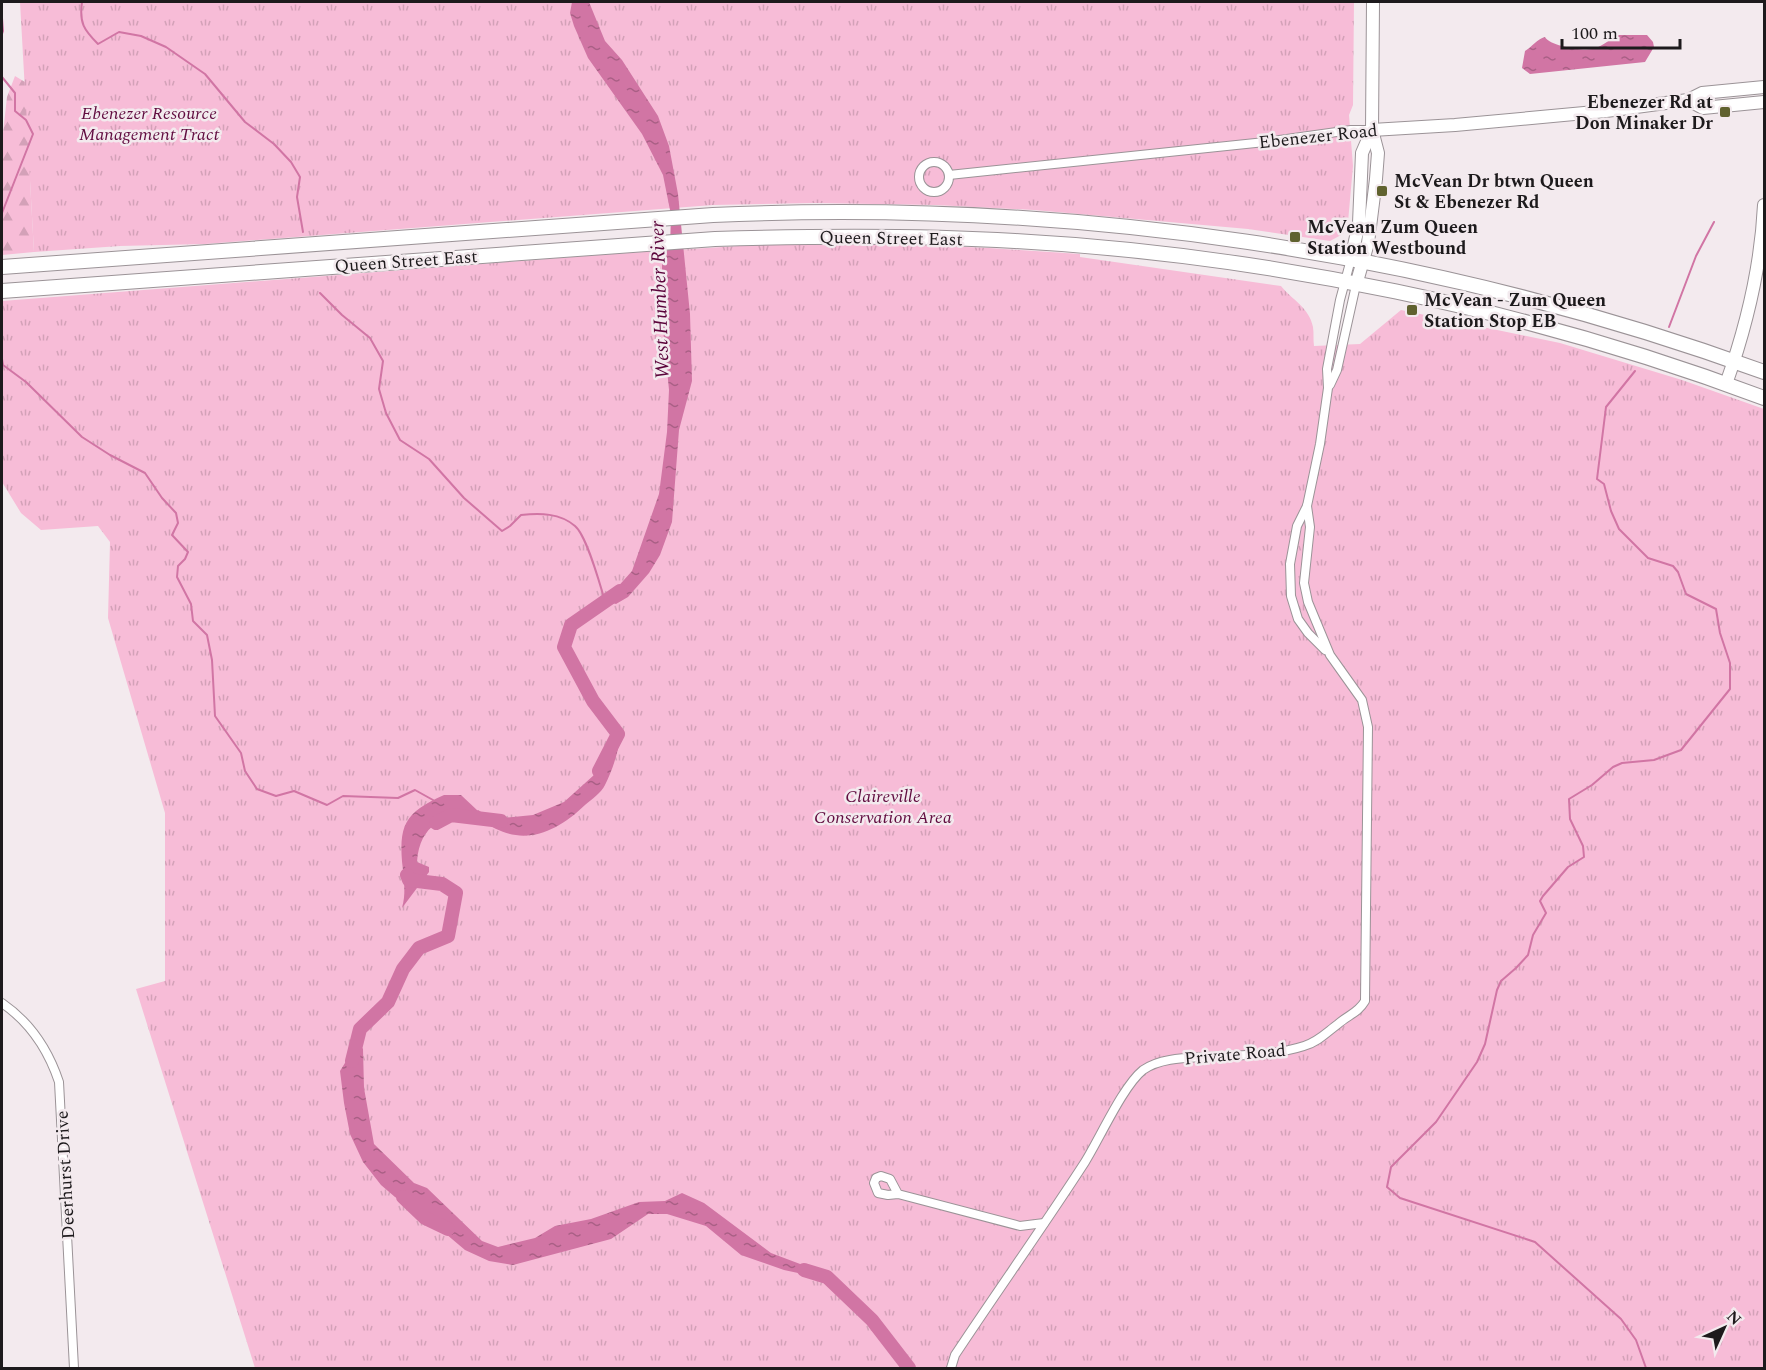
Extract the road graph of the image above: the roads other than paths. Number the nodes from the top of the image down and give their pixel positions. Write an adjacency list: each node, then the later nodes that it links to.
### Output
1 (1373, 2): 5 (main road)
2 (1764, 87): 3 (main road, Ebenezer Road)
3 (1688, 100): 4 (main road, Ebenezer Road); 5 (main road, Ebenezer Road)
4 (1764, 102)
5 (1372, 130): 6 (street, Ebenezer Road); 8 (main road)
6 (949, 175)
7 (1764, 205): 12 (main road)
8 (1357, 260): 9 (main road, Queen Street East); 10 (main road); 12 (main road, Queen Street East)
9 (2, 267)
10 (1350, 284): 11 (main road, Queen Street East); 14 (main road, Queen Street East); 16 (street)
11 (2, 291)
12 (1734, 362): 13 (main road); 14 (main road)
13 (1764, 372)
14 (1726, 384): 15 (main road, Queen Street East)
15 (1764, 398)
16 (1307, 506): 17 (street); 17 (street)
17 (1330, 655): 20 (street, Private Road)
18 (2, 1003): 21 (street, Deerhurst Drive)
19 (898, 1194): 20 (street)
20 (1044, 1223): 22 (street, Private Road)
21 (74, 1368)
22 (951, 1368)

